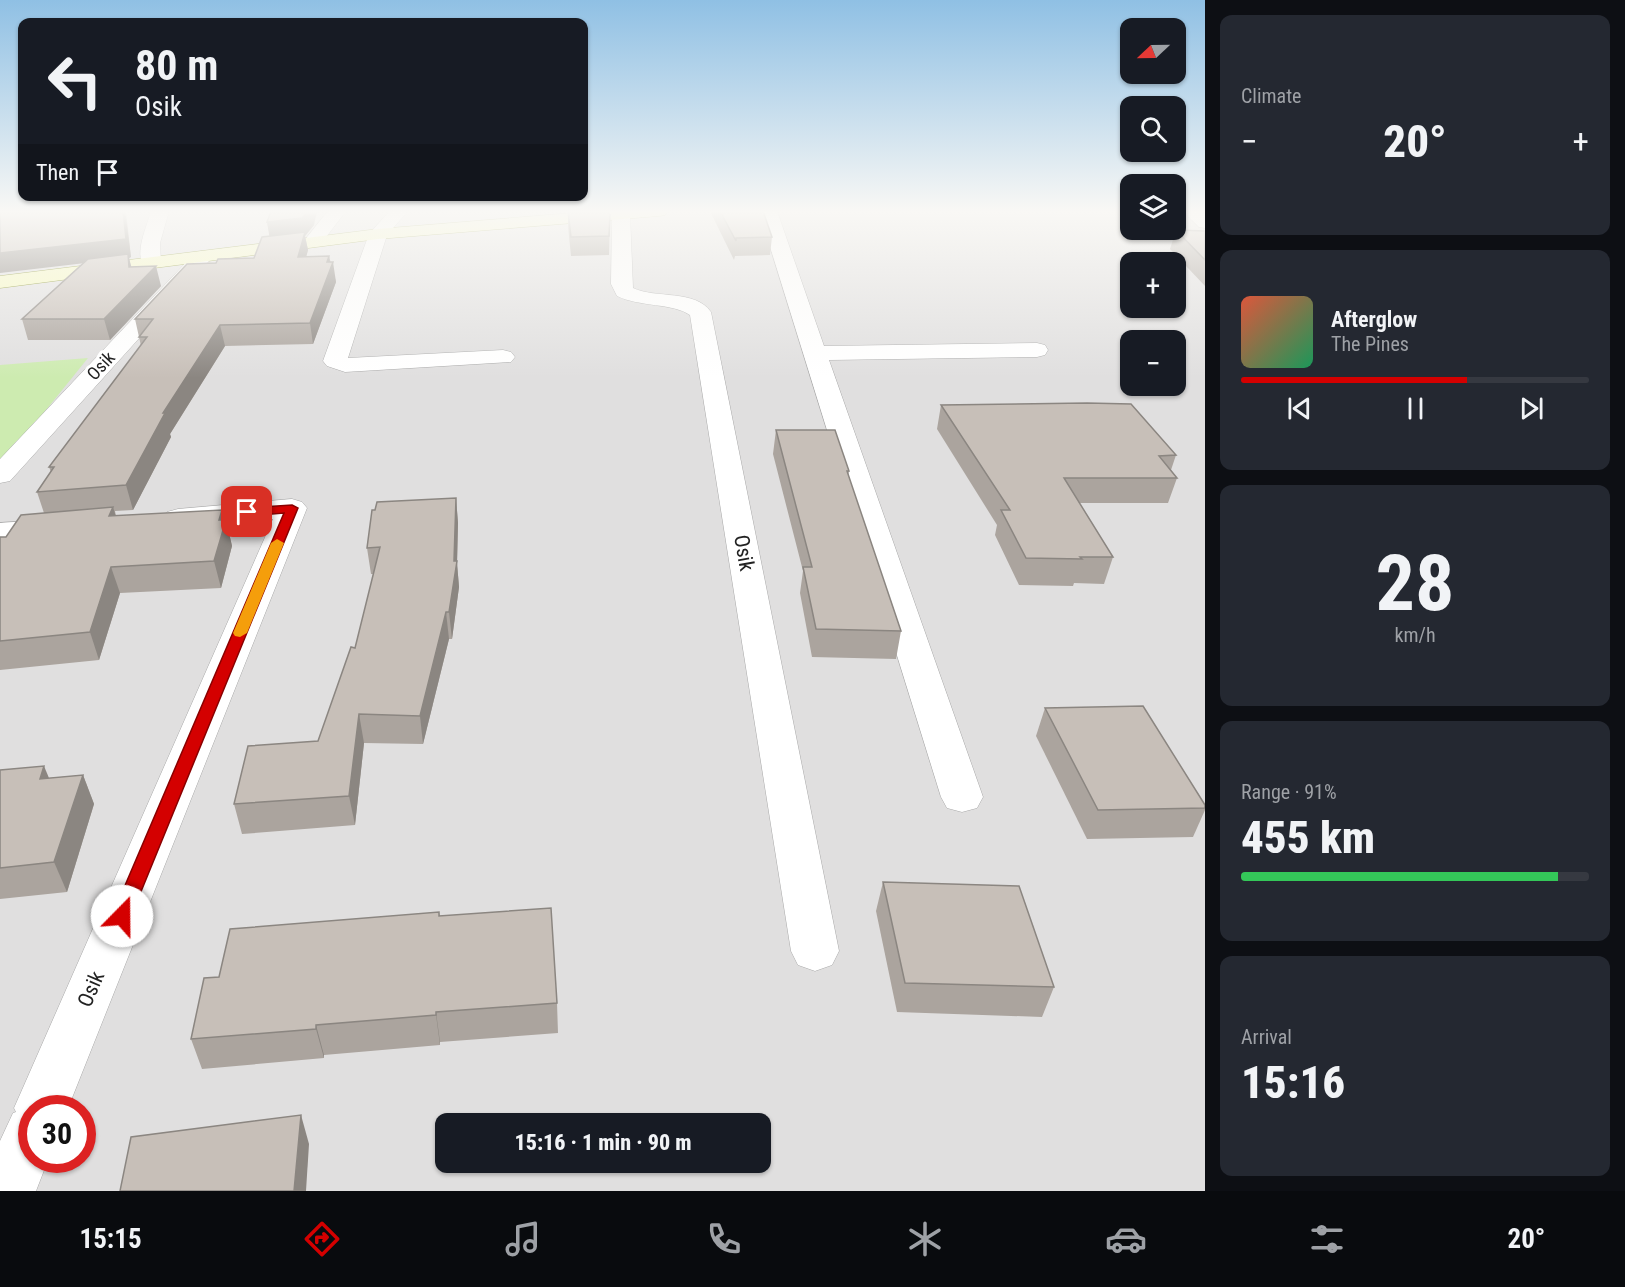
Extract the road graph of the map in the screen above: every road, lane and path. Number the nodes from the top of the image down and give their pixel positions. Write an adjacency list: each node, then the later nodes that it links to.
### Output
1 (123, 267): 6 (main road)
2 (193, 267): 10 (street, Osik)
3 (366, 267): 9 (street)
4 (621, 267): 15 (street, Osik)
5 (787, 267): 8 (street)
6 (0, 282)
7 (1037, 350): 8 (street)
8 (817, 352): 14 (street)
9 (502, 357)
10 (0, 475)
11 (152, 520): 16 (street, Osik)
12 (82, 526): 13 (street)
13 (0, 532)
14 (962, 798)
15 (815, 951)
16 (46, 1095)
17 (18, 1165): 18 (street)
18 (7, 1191)

